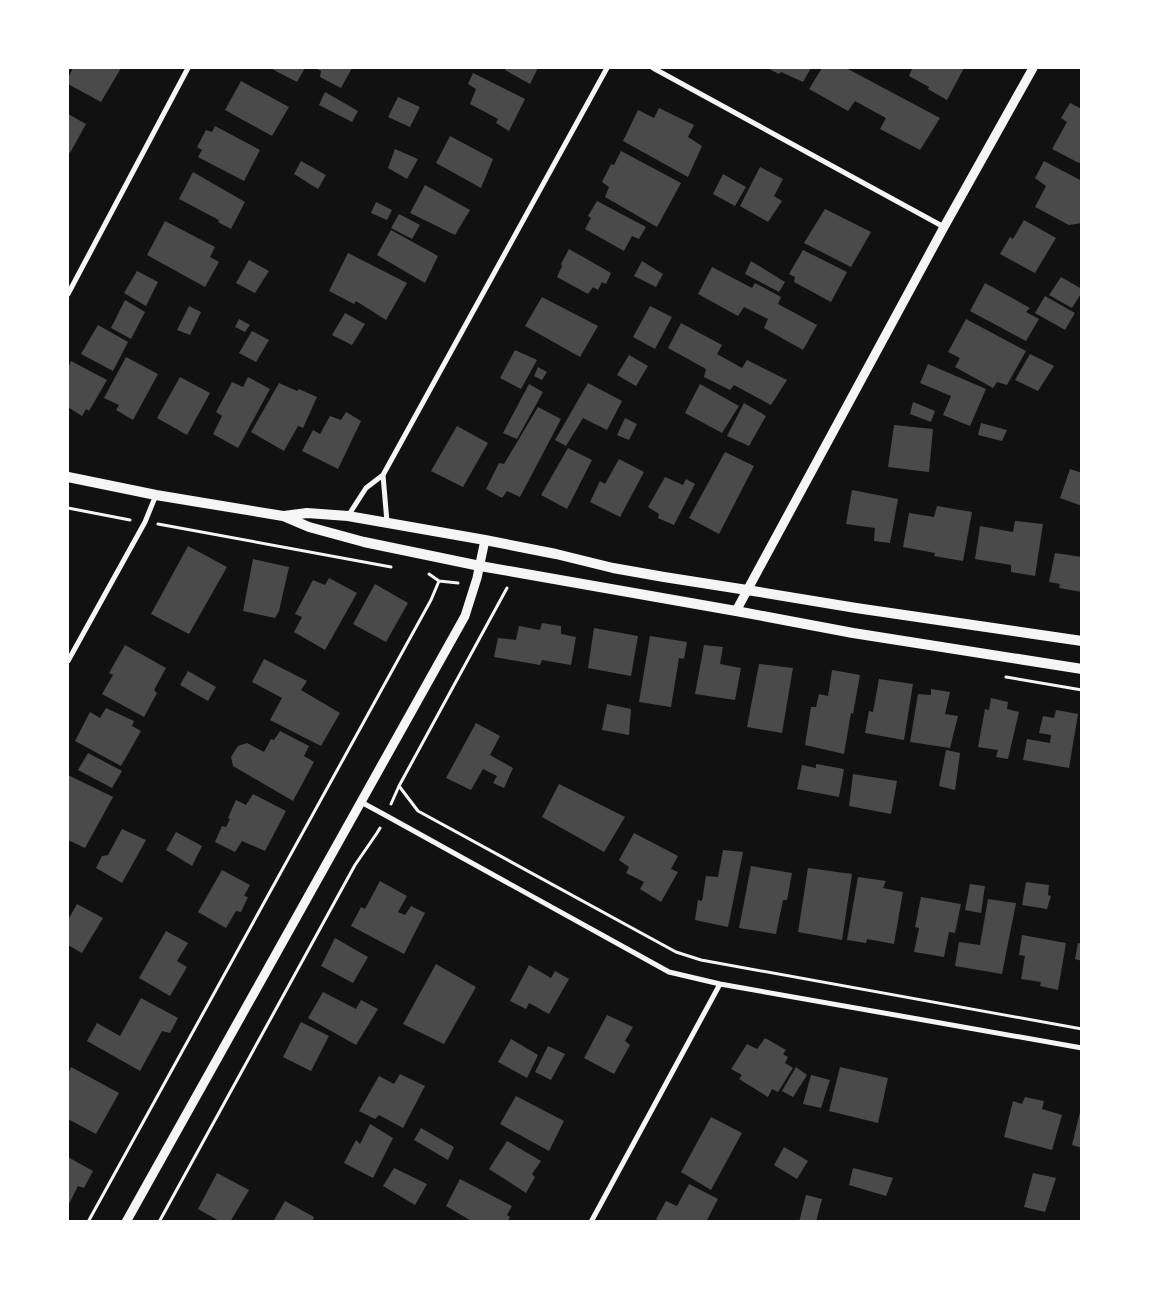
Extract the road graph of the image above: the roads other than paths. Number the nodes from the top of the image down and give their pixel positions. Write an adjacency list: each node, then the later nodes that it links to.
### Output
1 (188, 68): 6 (street)
2 (607, 68): 7 (street)
3 (653, 68): 5 (street)
4 (1033, 68): 5 (street)
5 (944, 227): 15 (street)
6 (68, 294)
7 (383, 476): 11 (street); 12 (street)
8 (68, 477): 9 (main road)
9 (156, 495): 10 (main road); 18 (street)
10 (283, 516): 11 (main road); 14 (main road)
11 (348, 516): 12 (main road)
12 (387, 523): 13 (main road)
13 (485, 540): 14 (street); 15 (main road)
14 (480, 566): 16 (main road); 20 (street)
15 (747, 590): 16 (street); 17 (main road)
16 (736, 611): 19 (main road)
17 (1082, 641)
18 (68, 661)
19 (1082, 670)
20 (361, 802): 21 (street); 23 (street)
21 (720, 984): 22 (street); 24 (street)
22 (1082, 1048)
23 (126, 1222)
24 (591, 1222)

